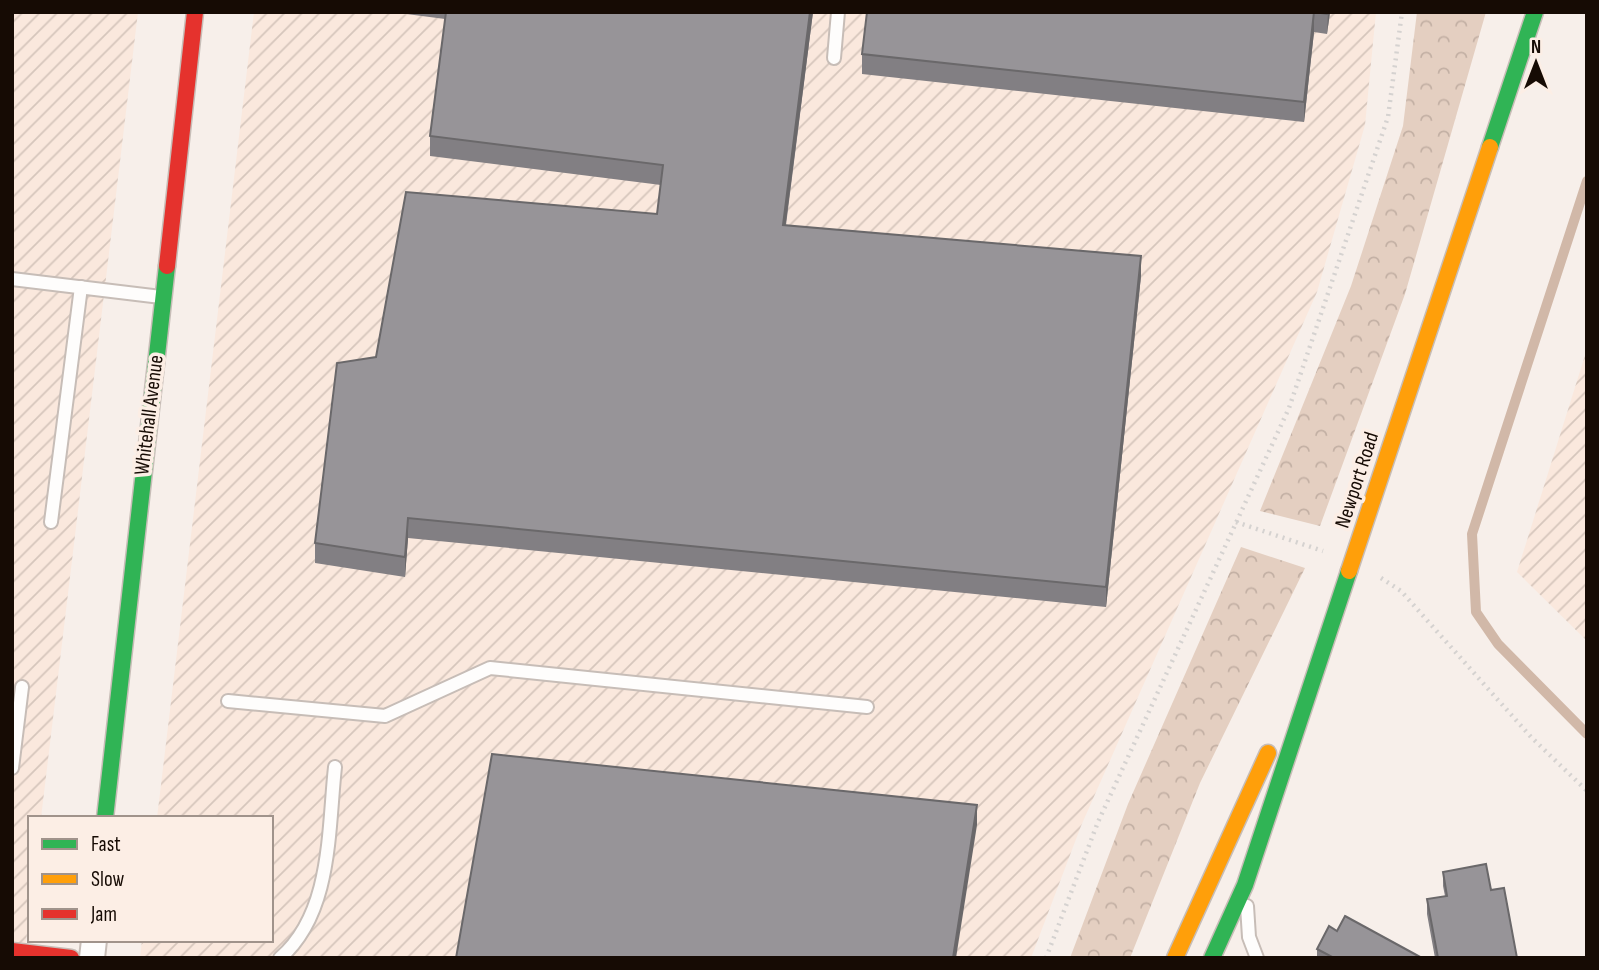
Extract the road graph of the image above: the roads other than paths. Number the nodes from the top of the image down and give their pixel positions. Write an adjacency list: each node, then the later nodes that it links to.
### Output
1 (195, 12): 7 (street, Whitehall Avenue)
2 (838, 12): 4 (lane)
3 (1535, 12): 9 (street, Newport Road)
4 (834, 58)
5 (12, 279): 6 (lane)
6 (81, 287): 7 (lane); 8 (lane)
7 (163, 298): 15 (street, Whitehall Avenue)
8 (51, 522)
9 (1352, 560): 16 (street, Newport Road); 20 (street)
10 (22, 687): 14 (lane)
11 (228, 701): 12 (lane)
12 (867, 707)
13 (335, 767): 19 (lane)
14 (12, 768)
15 (106, 816)
16 (1245, 885): 21 (street, Newport Road); 22 (lane)
17 (12, 951): 18 (street)
18 (66, 957)
19 (280, 958)
20 (1175, 958)
21 (1212, 958)
22 (1257, 958)

